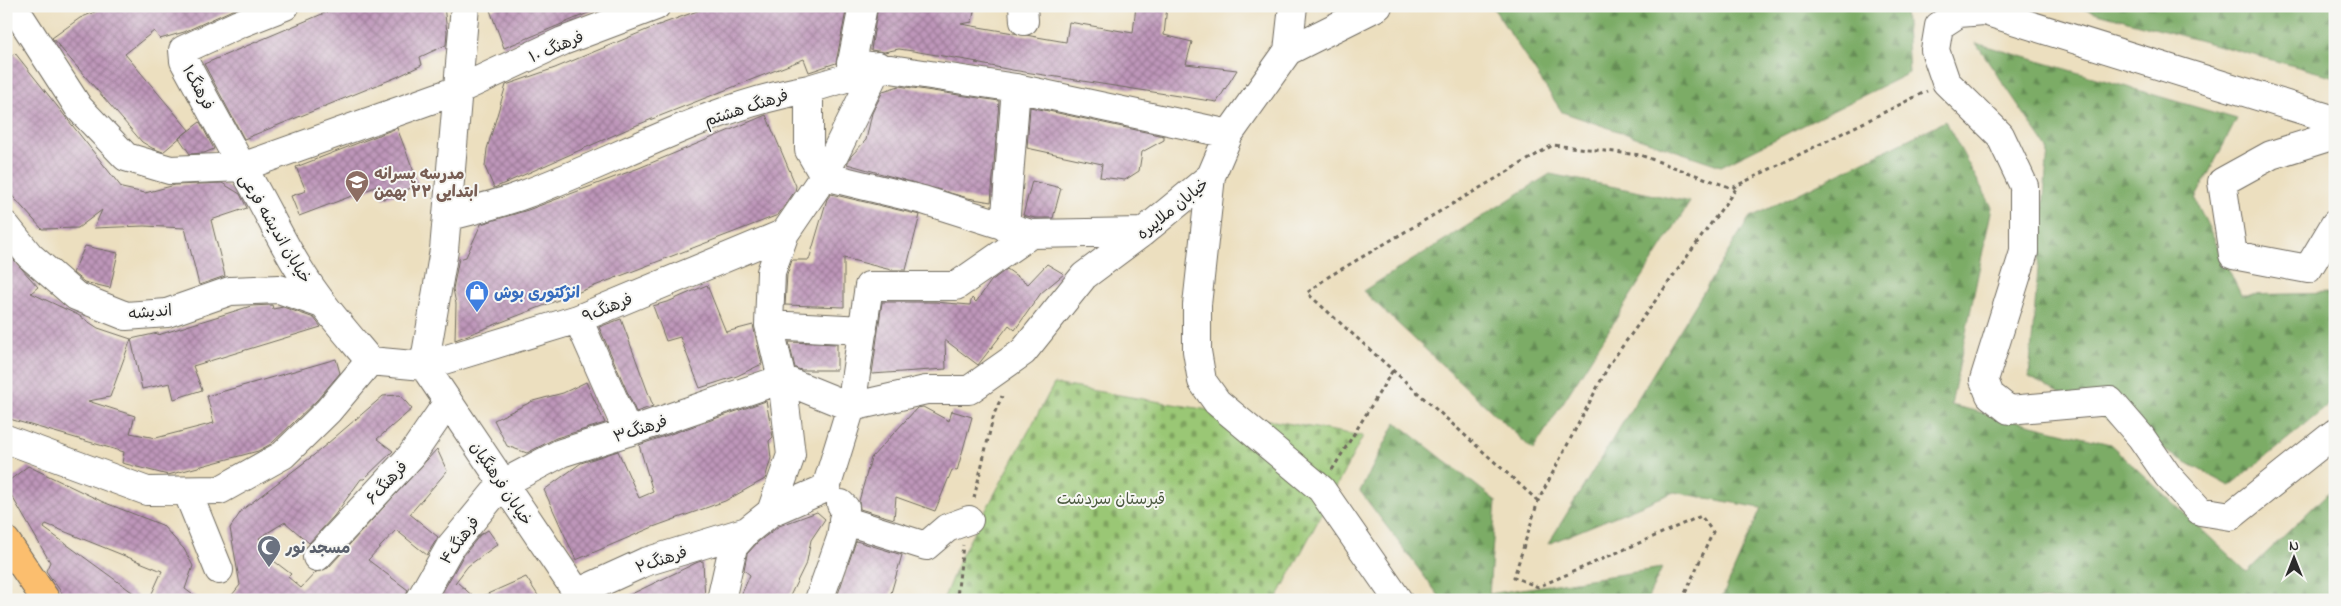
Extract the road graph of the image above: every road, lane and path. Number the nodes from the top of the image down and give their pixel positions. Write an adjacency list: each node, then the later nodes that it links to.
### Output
1 (285, 6): 18 (street, فرهنگ۱)
2 (465, 6): 14 (street)
3 (656, 6): 14 (street, فرهنگ ۱۰)
4 (863, 6): 9 (street)
5 (1293, 6): 8 (street)
6 (1378, 6): 8 (street, خیابان ملاپیره)
7 (19, 10): 18 (street, خیابان اندیشه فرعی)
8 (1288, 51): 16 (street, خیابان ملاپیره)
9 (851, 63): 10 (street); 13 (street)
10 (878, 66): 12 (street); 19 (street)
11 (1946, 82): 15 (street); 21 (path); 41 (street)
12 (1016, 88): 16 (street); 25 (street)
13 (809, 89): 19 (street, فرهنگ هشتم); 22 (street, فرهنگ هشتم)
14 (458, 90): 18 (street, فرهنگ ۱۰); 22 (street)
15 (2335, 120)
16 (1229, 134): 20 (street, خیابان ملاپیره)
17 (2335, 135): 23 (street)
18 (242, 168): 29 (street, خیابان اندیشه فرعی)
19 (824, 176): 25 (street); 27 (street)
20 (1211, 176): 26 (street, خیابان ملاپیره); 45 (street)
21 (1738, 185): 35 (path); 47 (path)
22 (447, 217): 34 (street)
23 (2335, 224)
24 (6, 226): 29 (street, اندیشه)
25 (1005, 227): 28 (street)
26 (1142, 232): 28 (street); 39 (street, خیابان ملاپیره)
27 (786, 233): 30 (street, فرهنگ۹); 31 (street)
28 (1031, 234): 32 (street)
29 (322, 304): 33 (street, خیابان اندیشه فرعی)
30 (578, 319): 34 (street, فرهنگ۹); 40 (street)
31 (769, 326): 32 (street); 36 (street)
32 (864, 330): 39 (street)
33 (370, 360): 34 (street); 46 (street)
34 (424, 366): 38 (street, خیابان فرهنگیان)
35 (1393, 370): 45 (path); 47 (path)
36 (782, 379): 39 (street); 40 (street, فرهنگ۳); 48 (street)
37 (1006, 387): 50 (path)
38 (448, 402): 43 (street, خیابان فرهنگیان); 53 (street, فرهنگ۶)
39 (851, 407): 44 (street)
40 (628, 432): 43 (street, فرهنگ۳)
41 (2335, 433)
42 (6, 438): 46 (street)
43 (502, 484): 55 (street, خیابان فرهنگیان); 57 (street, فرهنگ۴)
44 (826, 488): 48 (street); 49 (street)
45 (1321, 489): 61 (street)
46 (187, 491): 54 (street)
47 (1538, 501): 62 (path)
48 (771, 512): 51 (street)
49 (843, 520): 50 (street); 59 (street)
50 (969, 520): 60 (path)
51 (747, 531): 55 (street, فرهنگ۲); 58 (street)
52 (6, 541): 56 (main road)
53 (317, 557)
54 (220, 570)
55 (579, 597)
56 (46, 600)
57 (420, 600)
58 (721, 600)
59 (819, 600)
60 (960, 600)
61 (1398, 600)
62 (1682, 600)

